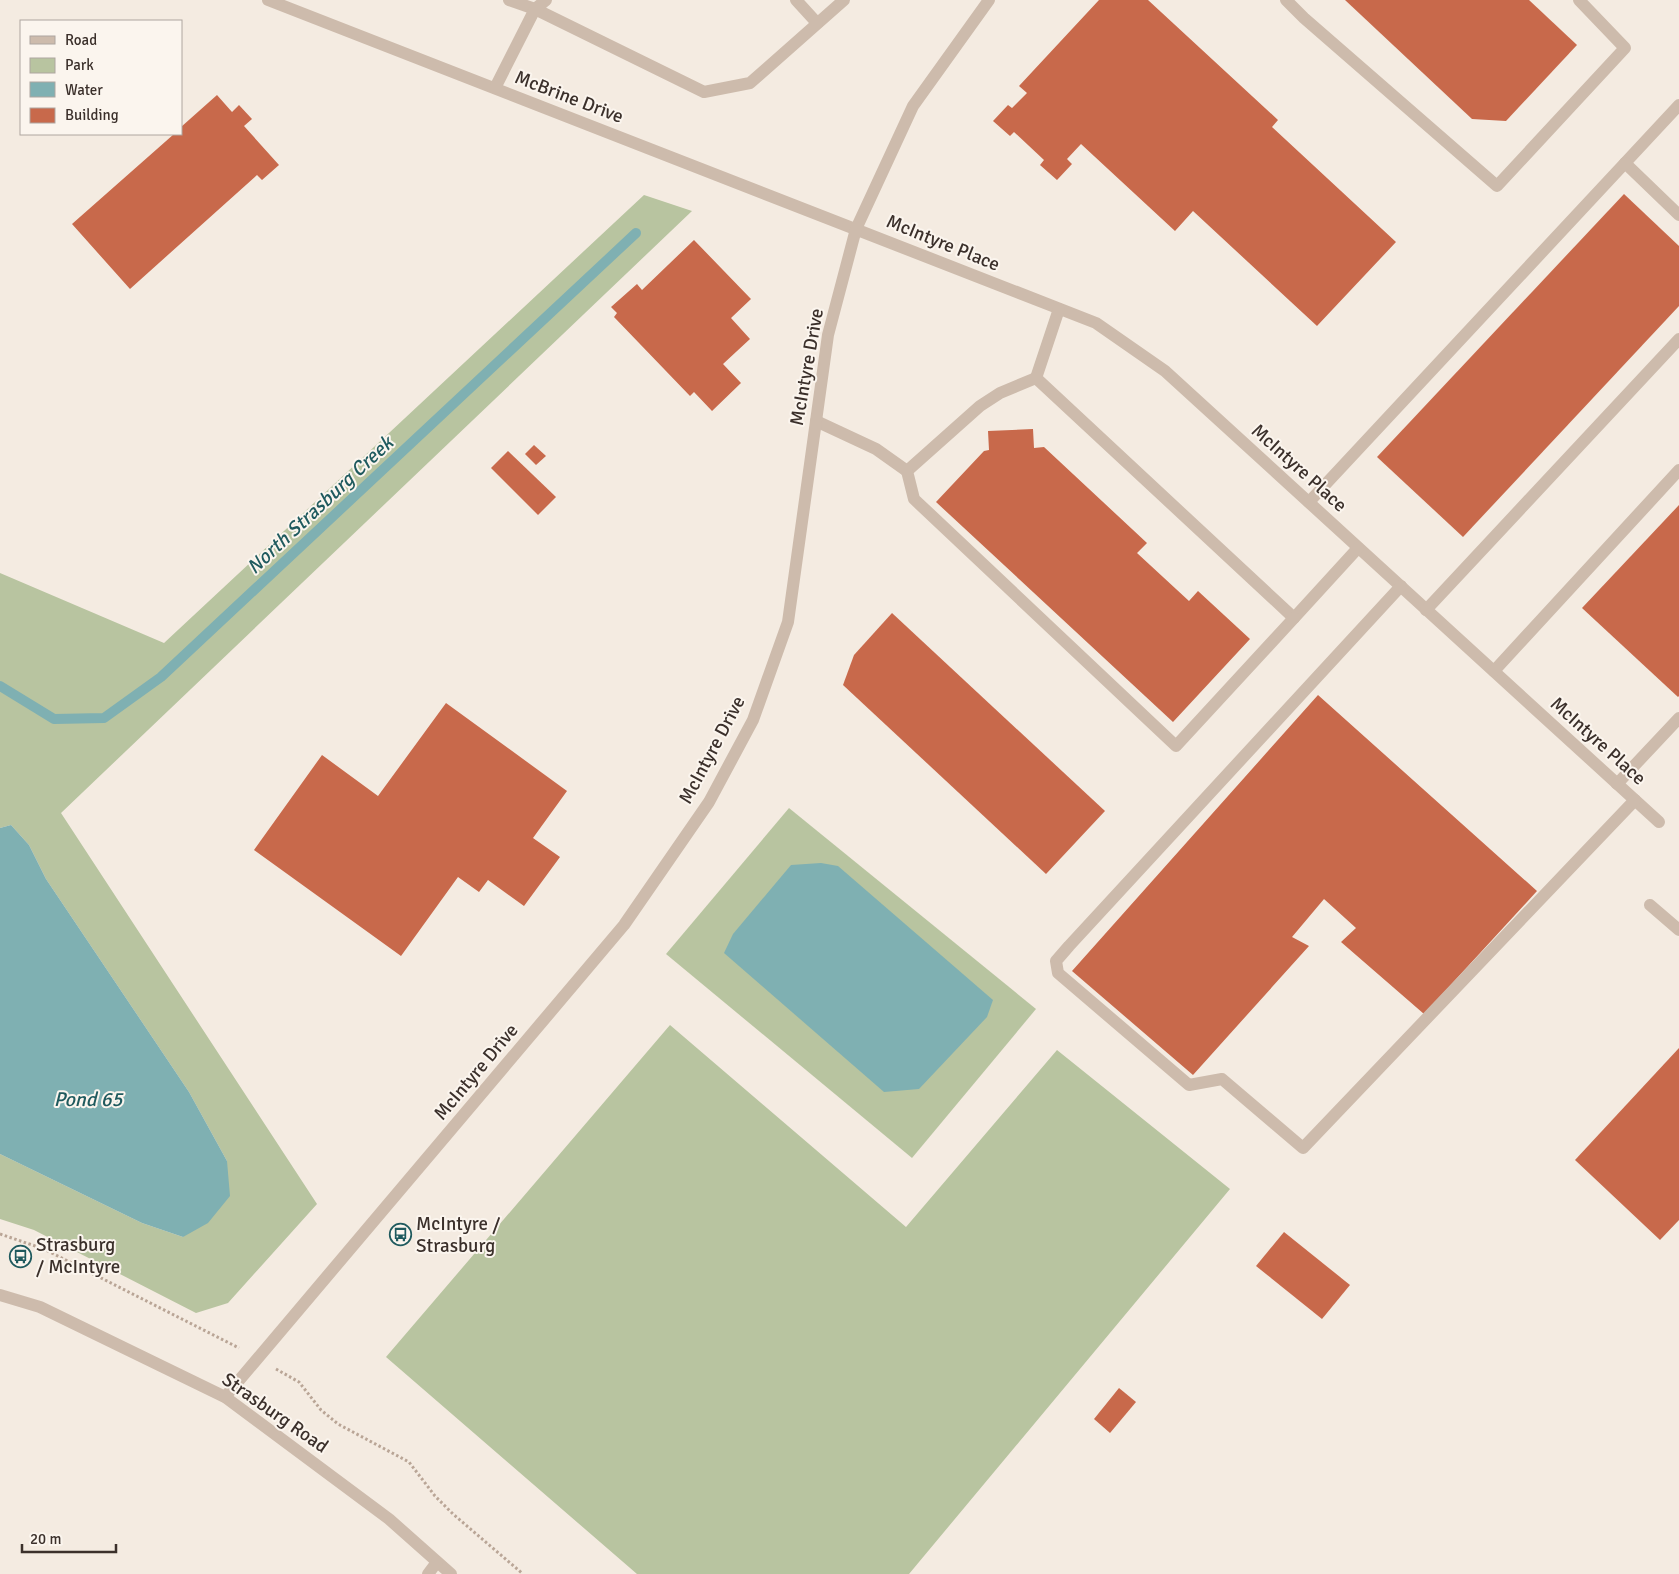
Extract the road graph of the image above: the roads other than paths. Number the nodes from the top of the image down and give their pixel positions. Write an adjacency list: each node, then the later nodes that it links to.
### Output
1 (268, 0): 11 (street, McBrine Drive)
2 (509, 0): 9 (street)
3 (546, 0): 9 (street)
4 (796, 0): 10 (street)
5 (844, 0): 10 (street)
6 (989, 0): 15 (street, McIntyre Drive)
7 (1286, 0): 8 (street)
8 (1579, 0)
9 (536, 9): 10 (street); 11 (street)
10 (817, 23)
11 (496, 88): 15 (street, McBrine Drive)
12 (1679, 105): 13 (street)
13 (1625, 163): 14 (street); 22 (street)
14 (1679, 215)
15 (856, 229): 16 (street, McIntyre Place); 19 (street, McIntyre Drive)
16 (1059, 309): 18 (street); 22 (street, McIntyre Place)
17 (1679, 339): 25 (street)
18 (1036, 378): 21 (street); 26 (street)
19 (816, 421): 21 (street); 35 (street, McIntyre Drive)
20 (1679, 470): 27 (street)
21 (907, 471): 26 (street)
22 (1308, 502): 23 (street, McIntyre Place)
23 (1358, 548): 24 (street, McIntyre Place); 26 (street)
24 (1401, 586): 25 (street, McIntyre Place); 30 (street)
25 (1426, 610): 27 (street, McIntyre Place)
26 (1294, 618)
27 (1494, 671): 29 (street, McIntyre Place)
28 (1679, 718): 29 (street)
29 (1617, 784): 30 (street, McIntyre Place)
30 (1635, 800): 31 (street, McIntyre Place)
31 (1659, 822)
32 (1650, 905): 33 (street)
33 (1679, 930)
34 (0, 1295): 35 (street, Strasburg Road)
35 (225, 1397): 36 (street, Strasburg Road)
36 (437, 1562): 37 (street); 38 (street, Strasburg Road)
37 (428, 1574)
38 (451, 1574)

